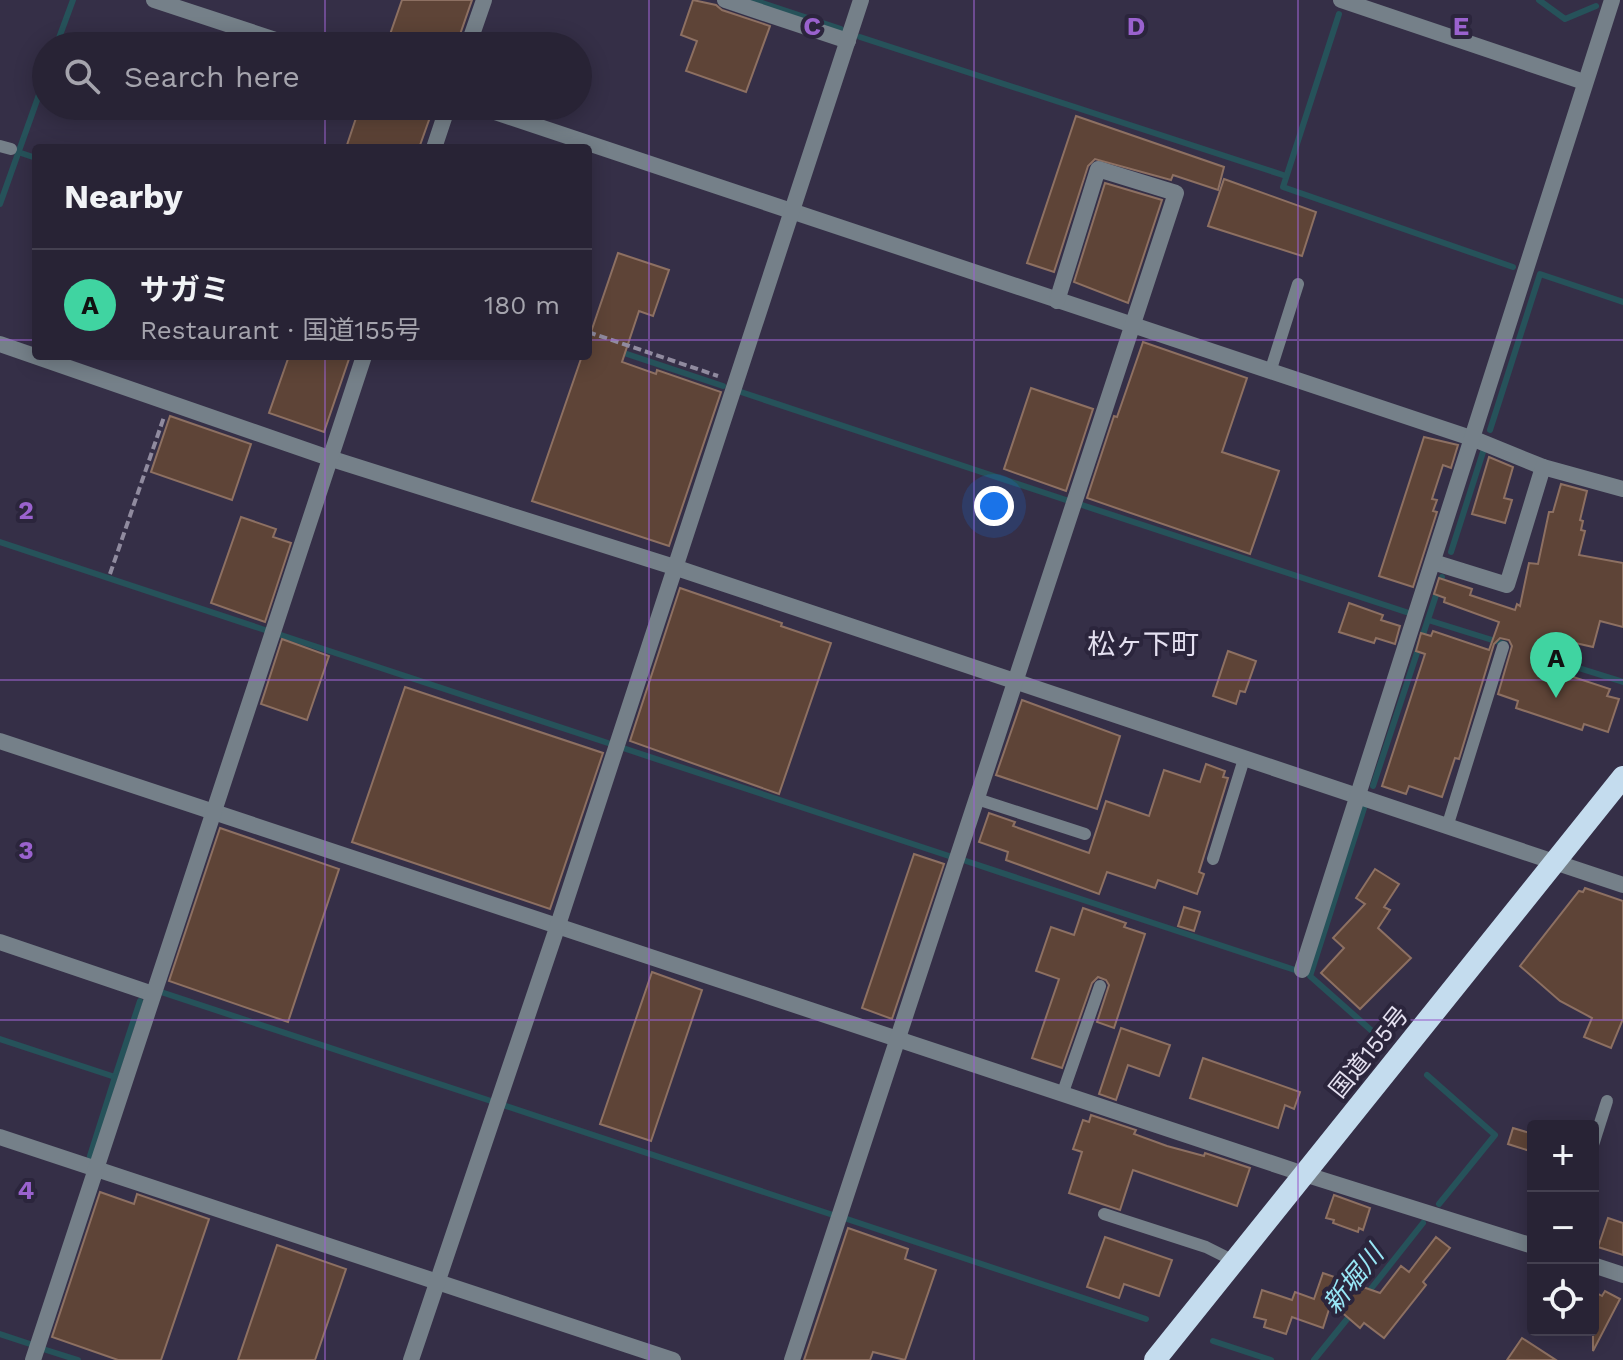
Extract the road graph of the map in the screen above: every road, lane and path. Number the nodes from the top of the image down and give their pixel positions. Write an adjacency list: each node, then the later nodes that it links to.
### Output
1 (154, 0): 7 (street)
2 (484, 0): 8 (street)
3 (725, 0): 9 (street)
4 (861, 0): 9 (street)
5 (1341, 0): 10 (street)
6 (1612, 0): 10 (street)
7 (251, 32)
8 (473, 32)
9 (848, 41): 16 (street)
10 (1584, 82): 28 (street)
11 (443, 120): 13 (street)
12 (519, 120): 14 (street)
13 (435, 144)
14 (591, 144)
15 (592, 144): 16 (street)
16 (792, 211): 18 (street); 26 (street)
17 (1298, 284): 25 (lane)
18 (1057, 301): 19 (street); 19 (street)
19 (1132, 327): 25 (street); 36 (street)
20 (592, 333): 26 (path)
21 (0, 344): 22 (street)
22 (32, 355)
23 (46, 360): 27 (street)
24 (363, 360): 29 (street)
25 (1270, 372): 28 (street)
26 (735, 382): 33 (street)
27 (169, 403): 29 (street); 34 (path)
28 (1474, 439): 30 (street); 32 (street)
29 (329, 458): 33 (street); 42 (street)
30 (1543, 467): 31 (street); 32 (street)
31 (1623, 489)
32 (1433, 562): 40 (street)
33 (674, 567): 36 (street); 48 (street)
34 (110, 574)
35 (1503, 647): 43 (lane)
36 (1015, 682): 38 (street); 41 (street)
37 (0, 741): 42 (street)
38 (1244, 759): 40 (street); 45 (lane)
39 (1623, 777): 46 (highway, 国道155号)
40 (1357, 797): 43 (street); 50 (street)
41 (977, 799): 44 (lane); 53 (street)
42 (214, 810): 48 (street); 52 (street)
43 (1447, 827): 46 (street)
44 (1085, 834)
45 (1213, 859)
46 (1555, 862): 47 (street); 59 (highway, 国道155号)
47 (1623, 885)
48 (558, 925): 53 (street); 65 (street)
49 (0, 942): 52 (street)
50 (1302, 970)
51 (1100, 986): 54 (lane)
52 (153, 994): 58 (street)
53 (899, 1039): 54 (street); 69 (street)
54 (1063, 1092): 59 (street)
55 (1607, 1101): 56 (lane)
56 (1599, 1126)
57 (0, 1137): 58 (street)
58 (96, 1169): 65 (street); 66 (street)
59 (1304, 1174): 61 (street); 62 (highway, 国道155号)
60 (1104, 1214): 62 (lane)
61 (1527, 1244)
62 (1234, 1261): 70 (highway, 国道155号)
63 (1599, 1267): 64 (street)
64 (1623, 1275)
65 (437, 1282): 67 (street); 68 (street)
66 (33, 1360)
67 (411, 1360)
68 (673, 1360)
69 (792, 1360)
70 (1155, 1360)

